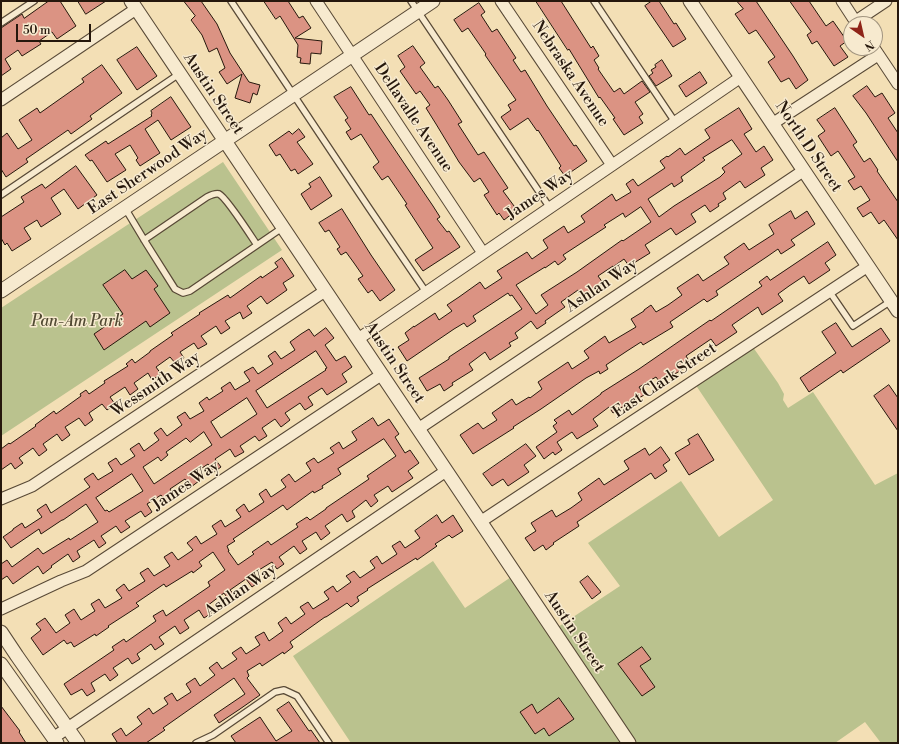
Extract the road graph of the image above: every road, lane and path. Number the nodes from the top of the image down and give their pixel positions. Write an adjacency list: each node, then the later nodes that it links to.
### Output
1 (34, 1): 14 (lane)
2 (231, 1): 21 (lane)
3 (316, 1): 15 (street, Dellavalle Avenue)
4 (433, 1): 11 (street, East Sherwood Way)
5 (501, 1): 26 (street, Nebraska Avenue)
6 (594, 1): 23 (lane)
7 (690, 1): 19 (street, North D Street)
8 (842, 1): 12 (street)
9 (886, 1): 13 (street)
10 (133, 5): 18 (street, Austin Street); 22 (street)
11 (415, 6): 15 (street, East Sherwood Way); 30 (lane)
12 (852, 16)
13 (866, 16)
14 (1, 23)
15 (352, 56): 21 (street, East Sherwood Way); 34 (street, Dellavalle Avenue)
16 (869, 56): 24 (street)
17 (879, 56): 20 (street)
18 (180, 74): 25 (street, Austin Street); 28 (lane)
19 (741, 77): 23 (street, James Way); 24 (street, North D Street)
20 (898, 84)
21 (293, 95): 25 (street, East Sherwood Way); 39 (lane)
22 (1, 100)
23 (675, 122): 26 (street, James Way)
24 (772, 124): 27 (street, North D Street)
25 (224, 141): 29 (street, East Sherwood Way); 31 (street, Austin Street)
26 (612, 165): 30 (street, James Way)
27 (803, 171): 35 (street, North D Street); 43 (street, Ashlan Way)
28 (1, 195)
29 (124, 208): 32 (lane); 36 (street, East Sherwood Way)
30 (550, 208): 34 (street, James Way)
31 (282, 228): 33 (lane); 37 (street, Austin Street)
32 (144, 240): 33 (lane); 33 (lane)
33 (257, 245)
34 (483, 254): 39 (street, James Way)
35 (868, 266): 38 (street, East Clark Street); 40 (street, North D Street)
36 (1, 291)
37 (325, 291): 41 (street, Austin Street); 45 (street, Wessmith Way)
38 (829, 291): 40 (lane); 46 (street, East Clark Street)
39 (426, 292): 41 (street, James Way)
40 (894, 306)
41 (358, 340): 42 (street, Austin Street)
42 (382, 375): 43 (street, Austin Street); 47 (street, James Way)
43 (418, 429): 44 (street, Austin Street)
44 (446, 471): 46 (street, Austin Street); 51 (street, Ashlan Way)
45 (1, 499)
46 (480, 522): 56 (street, Austin Street)
47 (1, 609)
48 (1, 632): 49 (street)
49 (17, 656): 50 (street); 51 (street)
50 (2, 665): 52 (street)
51 (68, 728): 52 (street, Ashlan Way); 53 (street)
52 (55, 740)
53 (78, 743)
54 (196, 743): 55 (lane)
55 (329, 743)
56 (629, 743)

